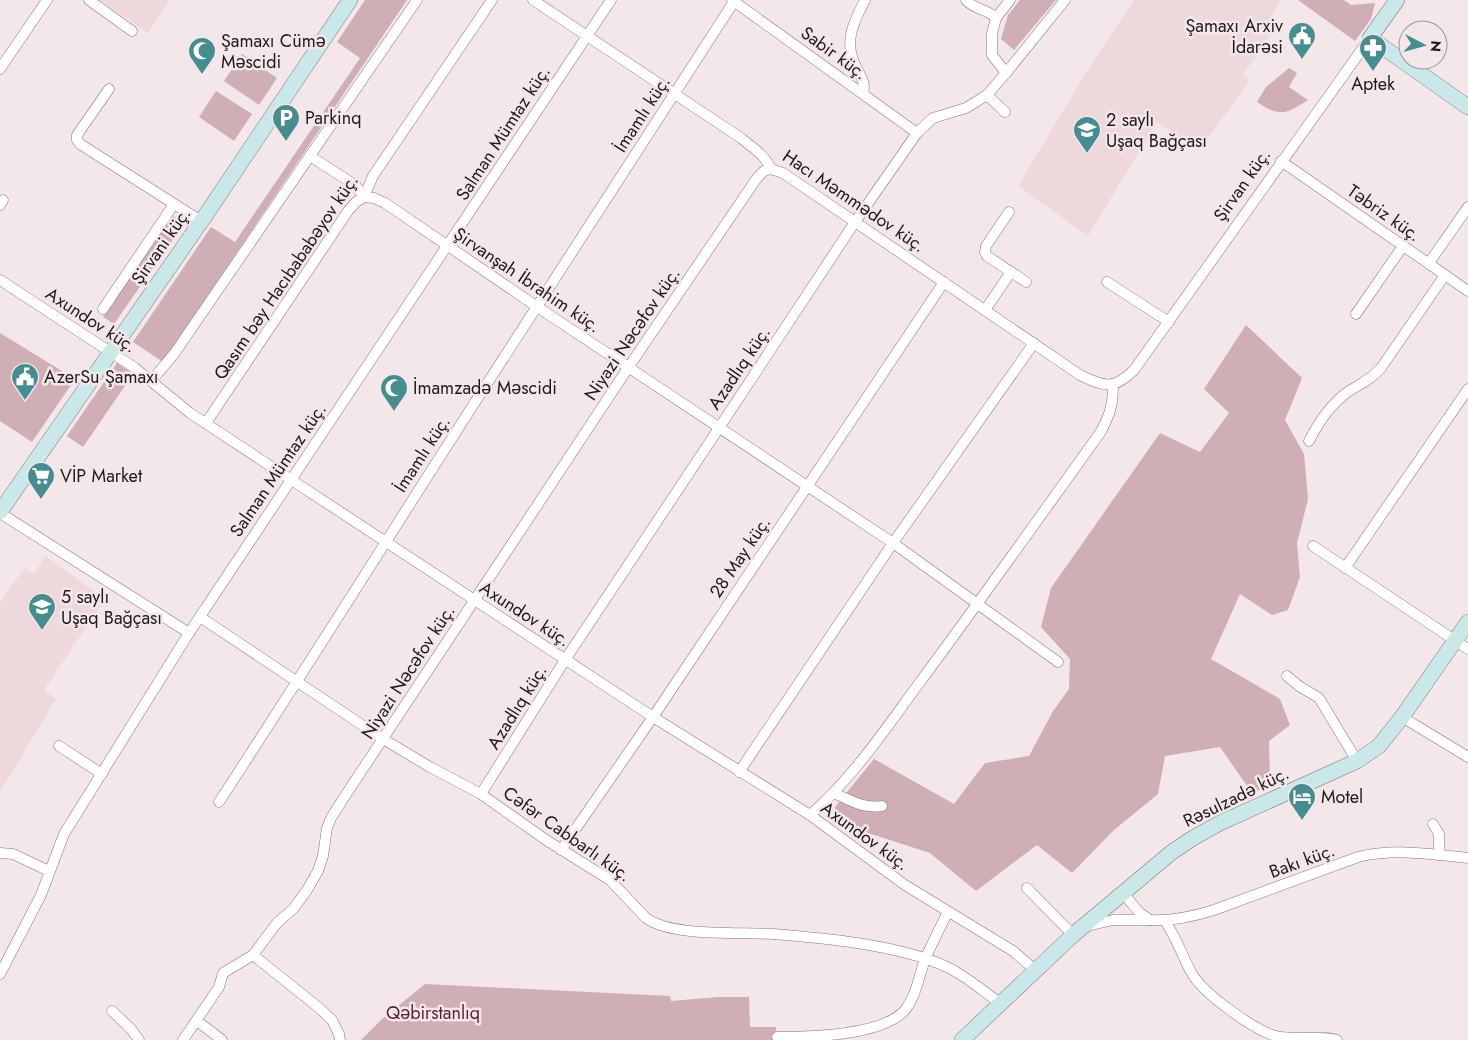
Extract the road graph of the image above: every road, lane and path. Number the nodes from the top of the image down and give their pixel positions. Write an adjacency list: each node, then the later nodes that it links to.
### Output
1 (47, 0): 18 (street)
2 (89, 0): 15 (street)
3 (350, 0): 34 (street, Şirvani küç.)
4 (417, 0): 27 (street)
5 (492, 0): 30 (street, Qasım bəy Hacıbababəyov küç.)
6 (533, 0): 16 (street, Hacı Məmmədov küç.)
7 (611, 0): 16 (street, Salman Mümtaz küç.)
8 (734, 0): 21 (street, Sabir küç.); 22 (street, İmamlı küç.)
9 (865, 0): 21 (street)
10 (966, 0): 14 (street)
11 (1010, 0): 14 (street)
12 (1065, 0): 19 (street, Azadlıq küç.)
13 (1397, 0): 17 (street, Şirvan küç.)
14 (996, 18): 19 (street)
15 (132, 31)
16 (587, 35): 22 (street, Hacı Məmmədov küç.); 36 (street, Salman Mümtaz küç.)
17 (1370, 38): 24 (street); 28 (street, Şirvan küç.)
18 (0, 69)
19 (1006, 73): 23 (street, Azadlıq küç.)
20 (109, 89): 31 (street)
21 (863, 93): 26 (street, Sabir küç.)
22 (674, 94): 29 (street, Hacı Məmmədov küç.); 46 (street, İmamlı küç.)
23 (987, 95): 25 (street); 26 (street, Azadlıq küç.)
24 (1468, 107)
25 (1005, 112)
26 (917, 133): 35 (street, Azadlıq küç.)
27 (310, 156): 30 (street); 54 (street)
28 (1281, 161): 37 (street, Təbriz küç.); 50 (street, Şirvan küç.)
29 (771, 169): 35 (street, Hacı Məmmədov küç.); 53 (street, Niyazi Nəcəfov küç.)
30 (364, 197): 36 (street, Şirvanşah İbrahim küç.); 57 (street, Qasım bəy Hacıbababəyov küç.)
31 (174, 204): 34 (street); 47 (street)
32 (1468, 207): 38 (street)
33 (1009, 212): 39 (street)
34 (201, 221): 52 (street, Şirvani küç.)
35 (855, 222): 42 (street, Hacı Məmmədov küç.); 58 (street, Azadlıq küç.)
36 (447, 246): 46 (street, Şirvanşah İbrahim küç.); 60 (street, Salman Mümtaz küç.)
37 (1403, 246): 38 (street, Təbriz küç.); 49 (street)
38 (1429, 264): 40 (street, Təbriz küç.)
39 (1011, 272): 43 (street); 48 (street)
40 (1445, 275): 45 (street, Təbriz küç.); 59 (street)
41 (0, 280): 52 (street, Axundov küç.)
42 (944, 282): 48 (street, Hacı Məmmədov küç.); 61 (street, 28 May küç.)
43 (1026, 282)
44 (1107, 282): 50 (street)
45 (1468, 291)
46 (536, 306): 53 (street, Şirvanşah İbrahim küç.); 63 (street, İmamlı küç.)
47 (103, 309)
48 (985, 310): 51 (street, Hacı Məmmədov küç.)
49 (1356, 314)
50 (1169, 322): 55 (street, Şirvan küç.)
51 (1034, 344): 55 (street, Hacı Məmmədov küç.); 64 (street)
52 (110, 351): 54 (street, Axundov küç.); 62 (street, Şirvani küç.)
53 (628, 368): 58 (street, Şirvanşah İbrahim küç.); 67 (street, Niyazi Nəcəfov küç.)
54 (152, 380): 57 (street, Axundov küç.)
55 (1113, 385): 68 (street)
56 (1468, 389): 66 (street)
57 (206, 423): 60 (street, Axundov küç.)
58 (719, 428): 61 (street, Şirvanşah İbrahim küç.); 74 (street, Azadlıq küç.)
59 (1309, 441)
60 (290, 480): 63 (street, Axundov küç.); 69 (street, Salman Mümtaz küç.)
61 (807, 486): 64 (street, Şirvanşah İbrahim küç.); 78 (street, 28 May küç.)
62 (2, 506): 71 (street)
63 (385, 542): 67 (street, Axundov küç.); 77 (street, İmamlı küç.)
64 (893, 543): 68 (street, Şirvanşah İbrahim küç.); 84 (street)
65 (1313, 546): 66 (street)
66 (1346, 568): 72 (street)
67 (475, 600): 74 (street, Axundov küç.); 80 (street, Niyazi Nəcəfov küç.)
68 (978, 603): 75 (street, Şirvanşah İbrahim küç.); 86 (street)
69 (200, 618): 71 (street, Salman Mümtaz küç.); 77 (street, Cəfər Cabbarlı küç.)
70 (1468, 622): 72 (street, Rəsulzadə küç.)
71 (189, 633): 85 (street, Salman Mümtaz küç.)
72 (1455, 640): 73 (street); 79 (street, Rəsulzadə küç.)
73 (1468, 649)
74 (566, 660): 78 (street, Axundov küç.); 87 (street, Azadlıq küç.)
75 (1058, 662)
76 (1287, 676): 83 (street)
77 (297, 684): 80 (street, Cəfər Cabbarlı küç.); 88 (street, İmamlı küç.)
78 (653, 717): 84 (street, Axundov küç.); 92 (street, 28 May küç.)
79 (1402, 717): 82 (street); 83 (street, Rəsulzadə küç.)
80 (384, 739): 87 (street, Cəfər Cabbarlı küç.); 103 (street, Niyazi Nəcəfov küç.)
81 (59, 746): 85 (street)
82 (1468, 757)
83 (1357, 761): 98 (street, Rəsulzadə küç.)
84 (739, 772): 90 (street, Axundov küç.)
85 (102, 774): 96 (street, Salman Mümtaz küç.)
86 (834, 793): 89 (street); 90 (street)
87 (481, 794): 92 (street, Cəfər Cabbarlı küç.)
88 (219, 802)
89 (882, 806)
90 (810, 815): 99 (street, Axundov küç.)
91 (1433, 824): 94 (street)
92 (561, 850): 104 (street, Cəfər Cabbarlı küç.)
93 (0, 853): 96 (street)
94 (1439, 855): 95 (street, Bakı küç.); 101 (street, Bakı küç.)
95 (1468, 858)
96 (49, 871): 106 (street, Salman Mümtaz küç.)
97 (1027, 888): 102 (street)
98 (1123, 893): 100 (street); 102 (street, Rəsulzadə küç.)
99 (948, 912): 104 (street); 105 (street, Axundov küç.)
100 (1150, 920): 101 (street, Bakı küç.); 102 (street, Bakı küç.)
101 (1165, 921): 116 (street)
102 (1077, 932): 105 (street, Rəsulzadə küç.)
103 (253, 955): 109 (street, Niyazi Nəcəfov küç.); 114 (street)
104 (926, 958): 107 (street, Cəfər Cabbarlı küç.); 110 (street)
105 (1035, 970): 107 (street, Rəsulzadə küç.)
106 (0, 974)
107 (1000, 1004): 115 (street, Rəsulzadə küç.)
108 (112, 1010): 111 (street)
109 (197, 1021): 112 (street, Niyazi Nəcəfov küç.); 113 (street)
110 (777, 1037)
111 (139, 1040)
112 (184, 1040)
113 (222, 1040)
114 (340, 1040)
115 (962, 1040)
116 (1337, 1040)

